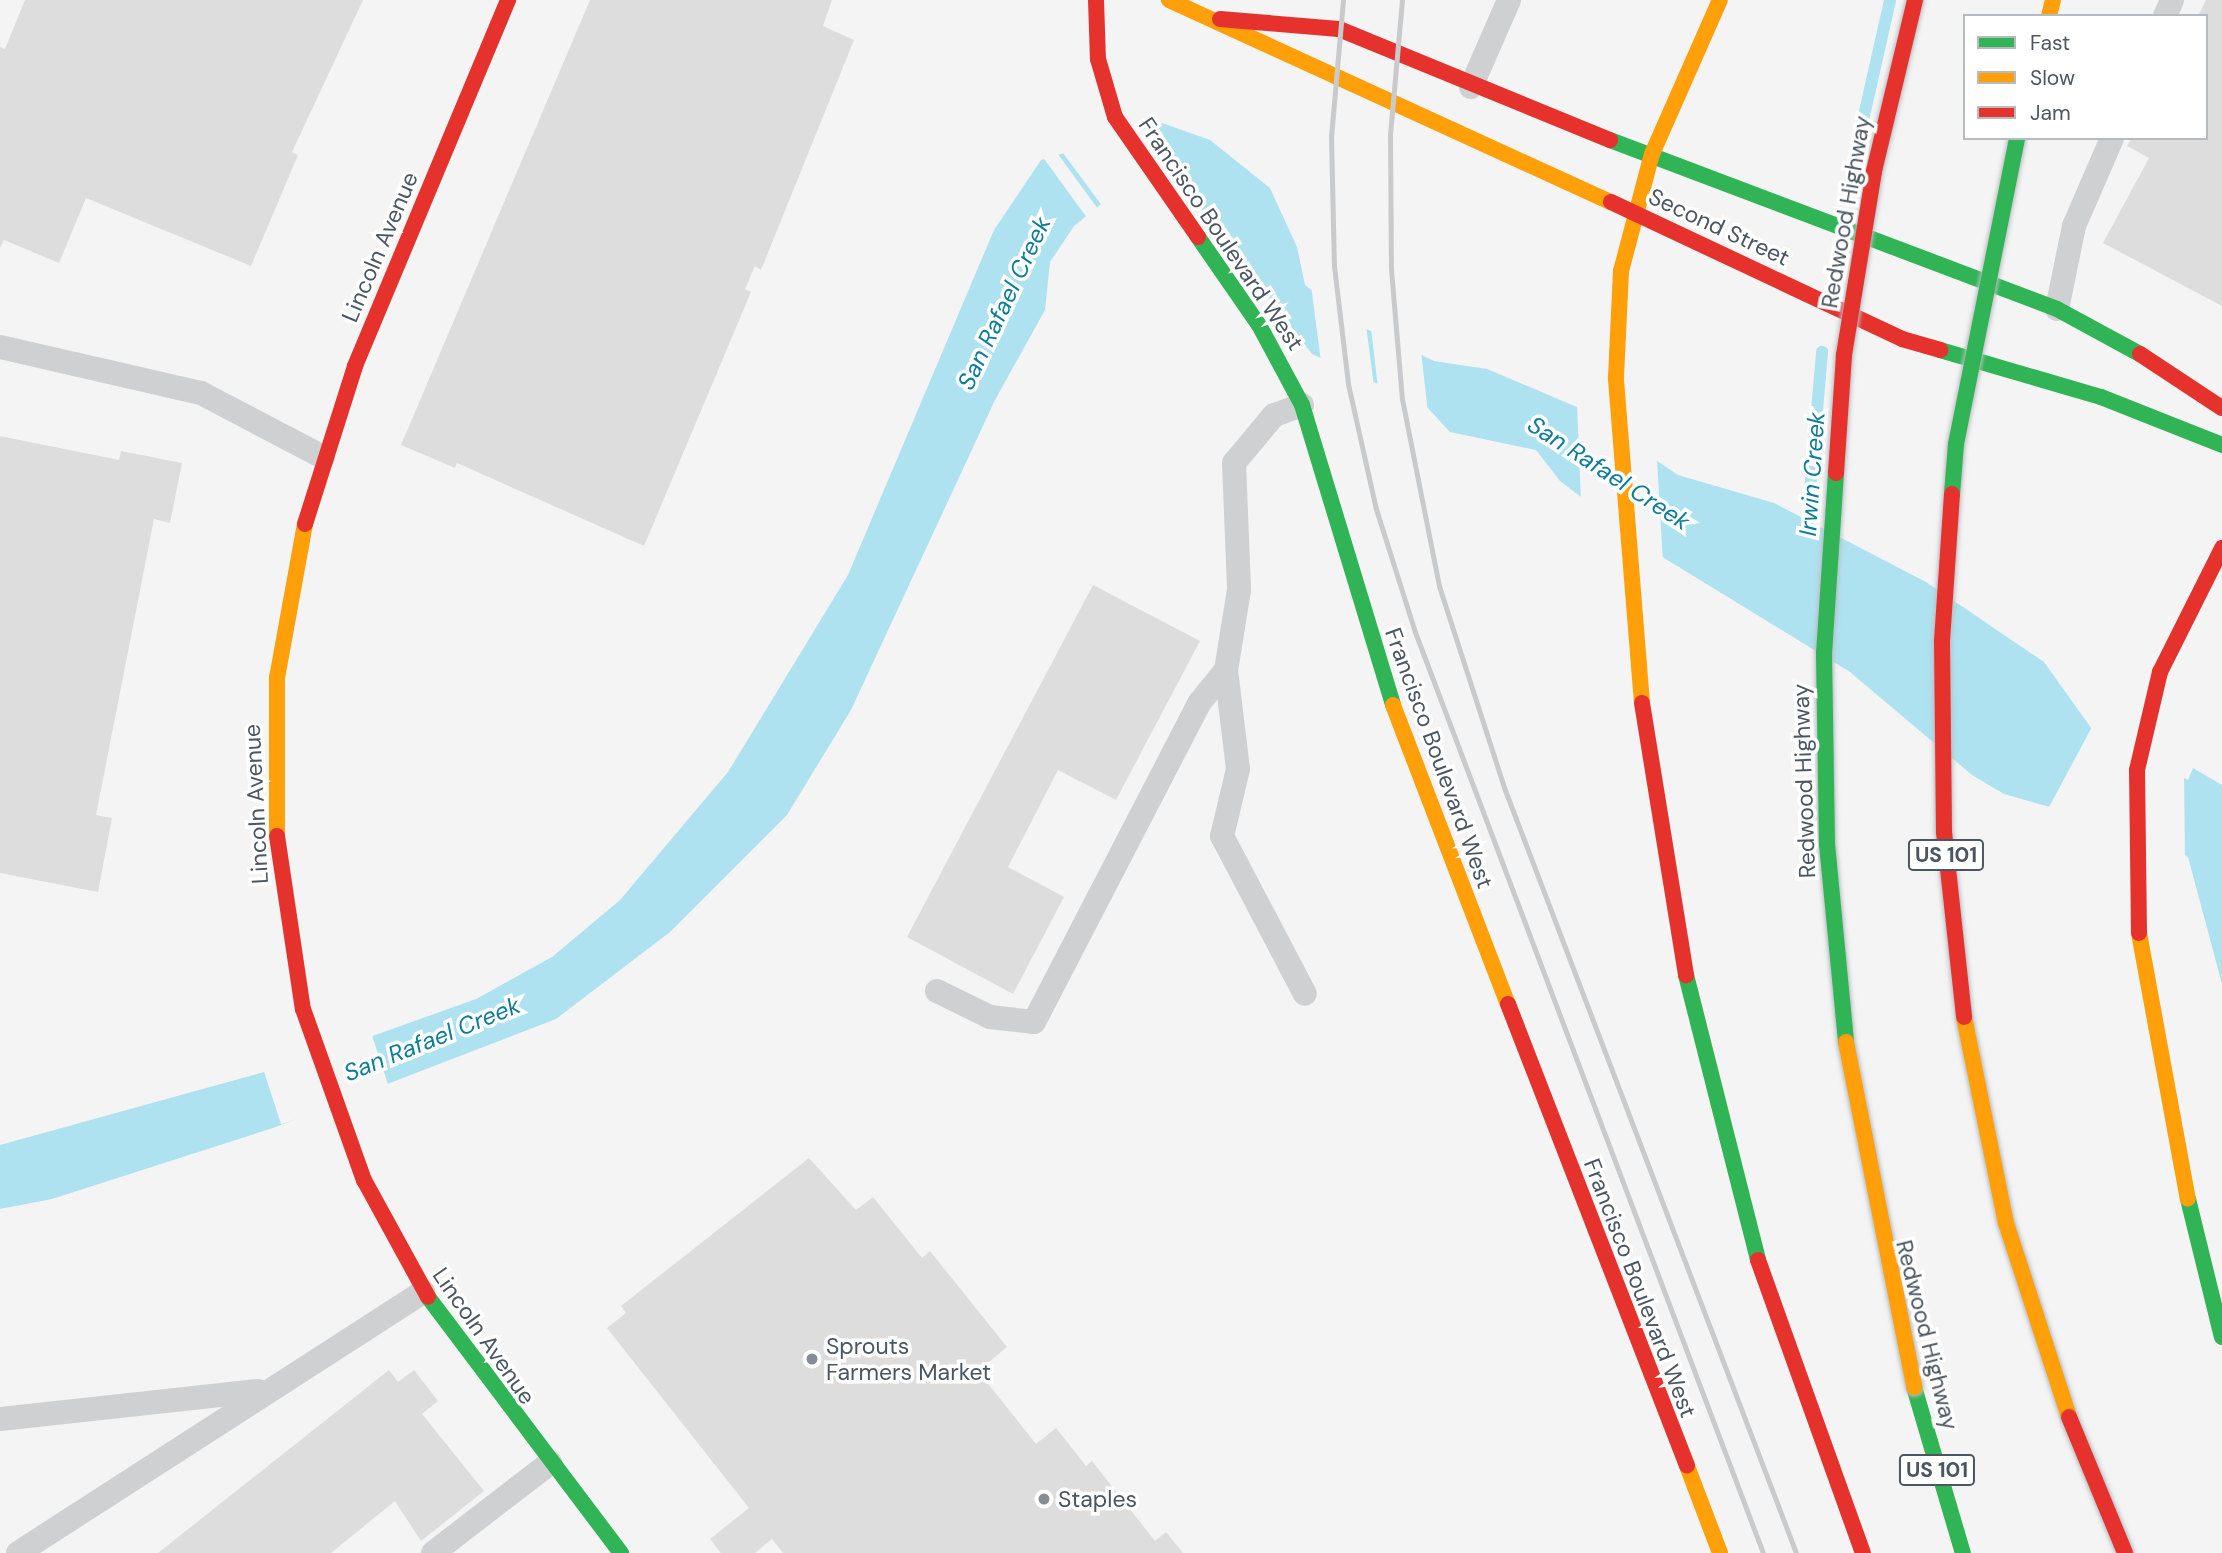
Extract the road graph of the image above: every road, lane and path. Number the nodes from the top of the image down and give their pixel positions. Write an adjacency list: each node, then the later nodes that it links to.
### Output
1 (509, 0): 18 (main road, Lincoln Avenue)
2 (1096, 0): 15 (main road, Francisco Boulevard West)
3 (1170, 0): 7 (main road, Second Street)
4 (1509, 0): 8 (lane)
5 (1720, 0): 11 (main road)
6 (1914, 0): 33 (main road, Redwood Highway / US 101, bridge)
7 (1213, 9): 8 (main road, Second Street); 12 (main road, Second Street)
8 (1471, 87): 11 (main road, Second Street)
9 (2017, 140): 34 (main road, US 101, bridge)
10 (2111, 140): 13 (lane)
11 (1652, 154): 12 (main road); 13 (main road, Second Street)
12 (1634, 212): 17 (main road, Second Street); 32 (main road)
13 (2057, 309): 16 (main road, Second Street)
14 (0, 347): 18 (lane)
15 (1302, 405): 20 (lane); 31 (main road, Francisco Boulevard West)
16 (2222, 408)
17 (2222, 445)
18 (323, 457): 23 (main road, Lincoln Avenue)
19 (2222, 548): 24 (main road)
20 (1226, 670): 21 (lane); 22 (lane)
21 (937, 991)
22 (1306, 995)
23 (423, 1292): 25 (lane); 27 (main road, Lincoln Avenue)
24 (2222, 1337)
25 (262, 1391): 26 (lane); 28 (lane)
26 (0, 1419)
27 (550, 1463): 29 (lane); 30 (main road, Lincoln Avenue)
28 (18, 1553)
29 (433, 1553)
30 (621, 1553)
31 (1720, 1553)
32 (1863, 1553)
33 (1963, 1553)
34 (2124, 1553)

